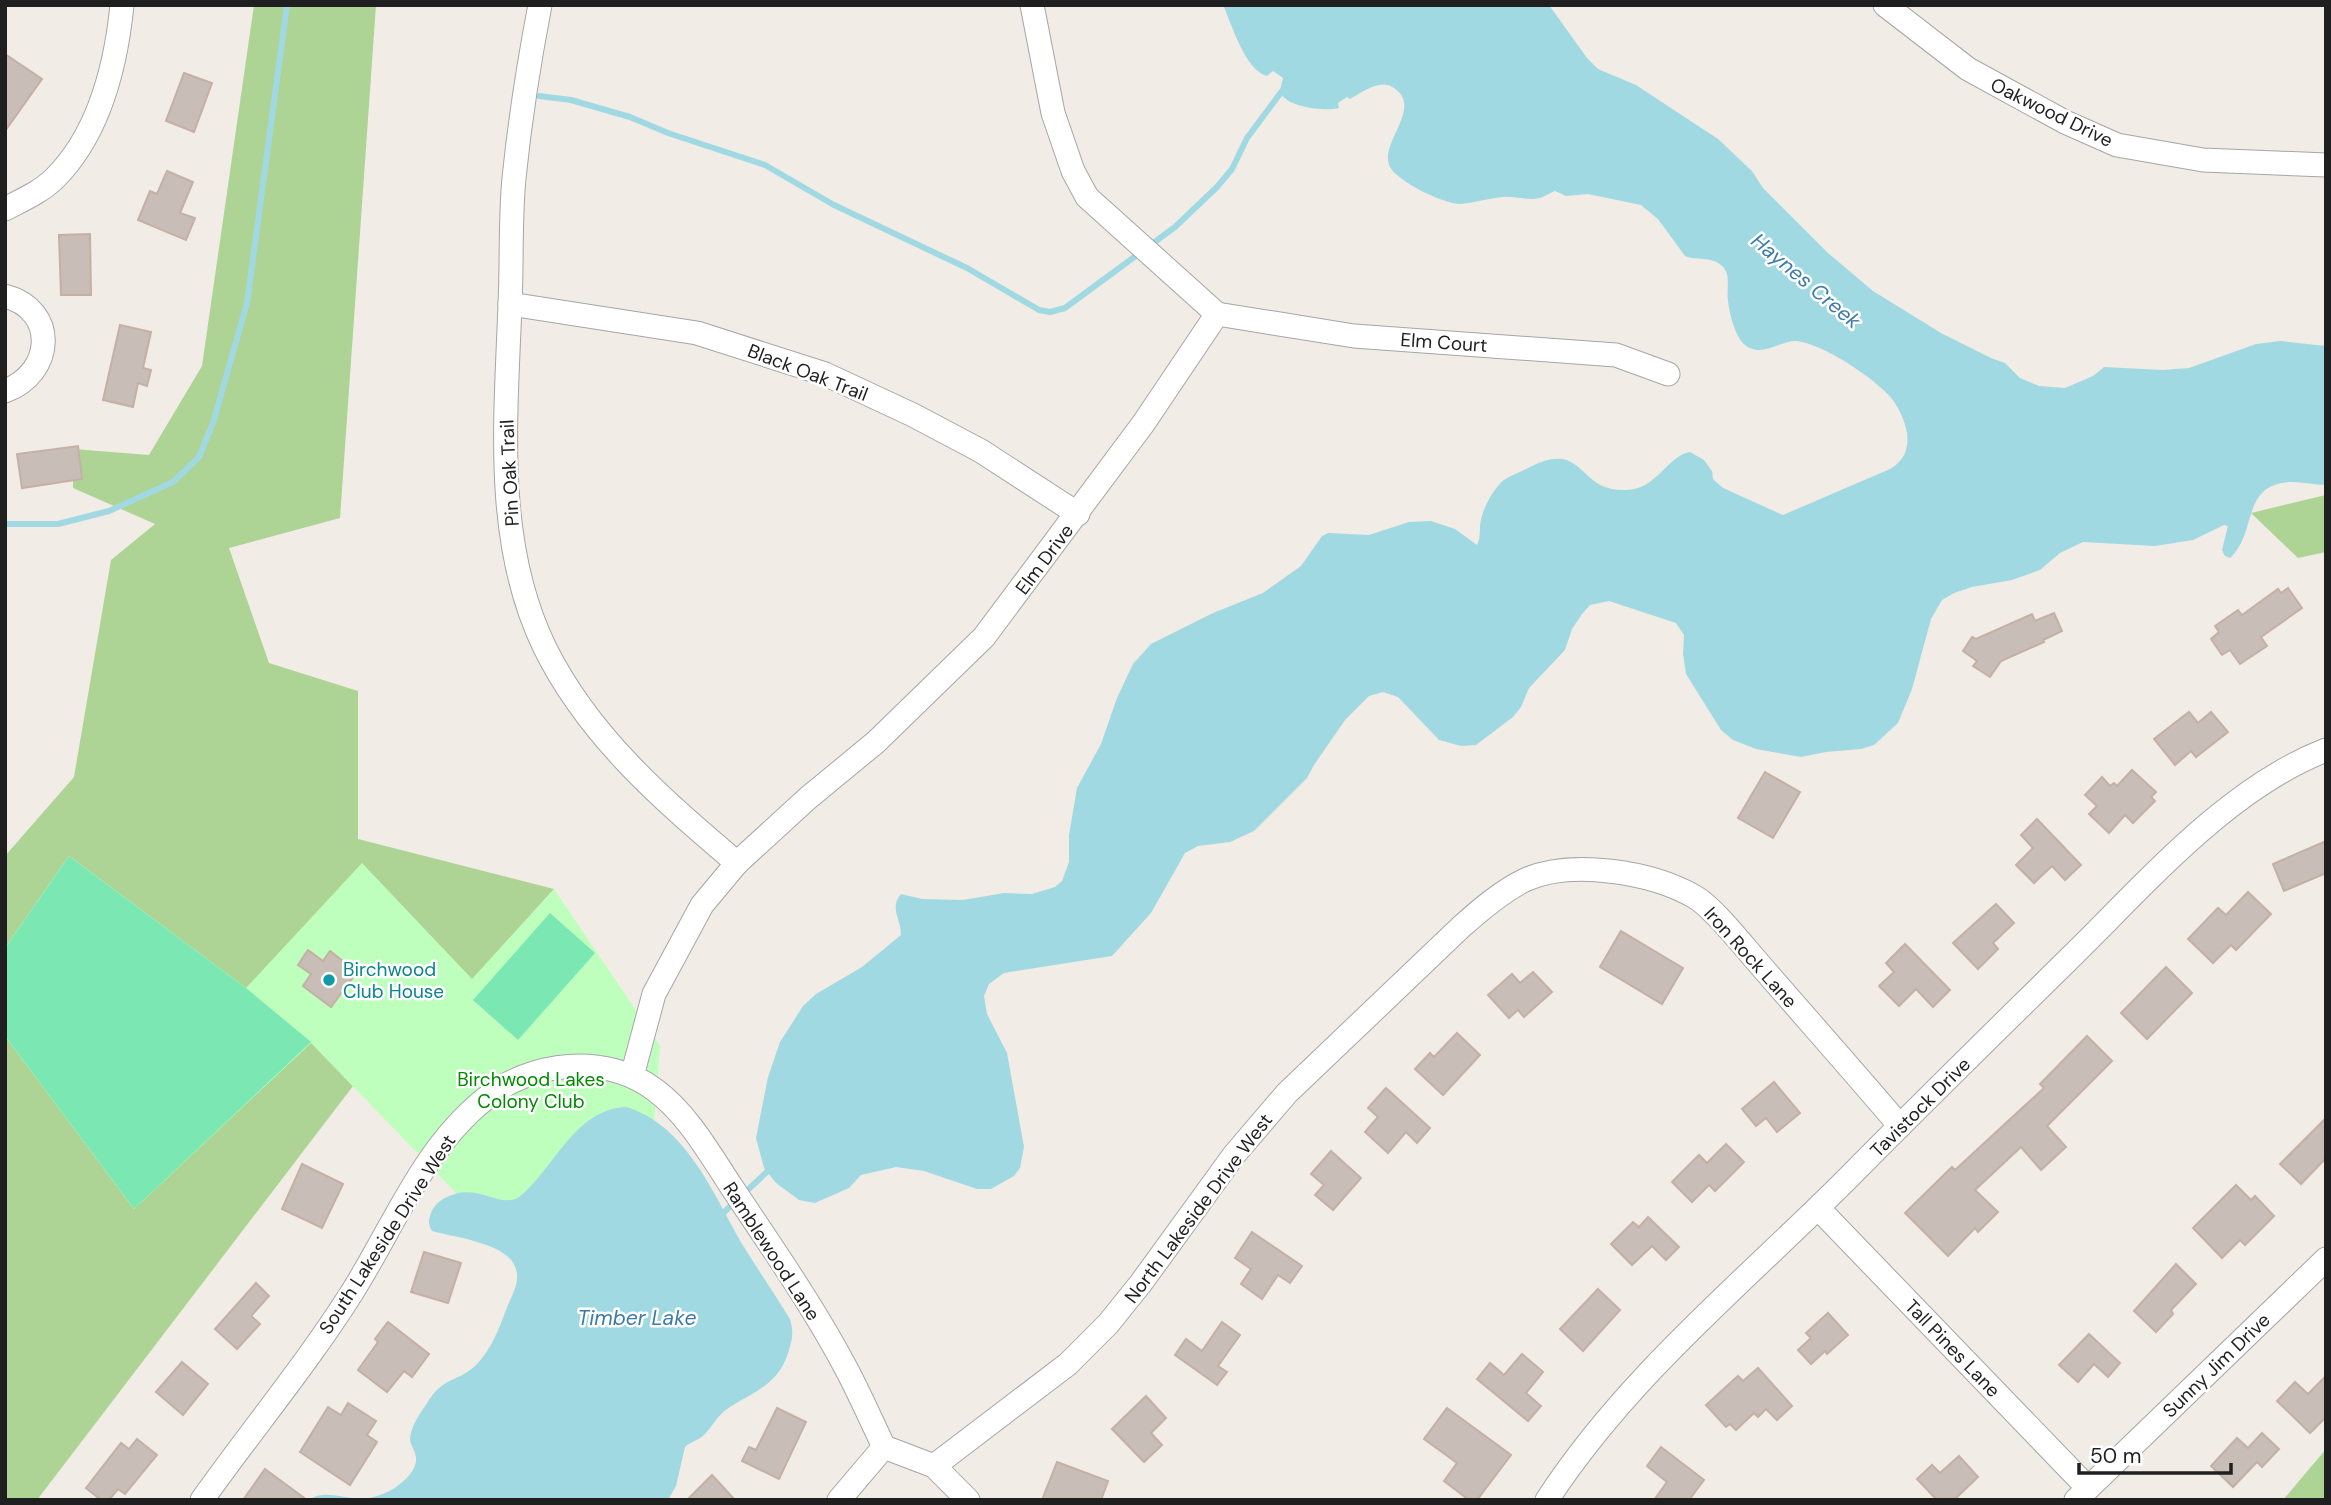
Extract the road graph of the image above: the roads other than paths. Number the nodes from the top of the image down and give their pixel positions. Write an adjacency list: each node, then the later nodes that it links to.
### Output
1 (122, 5): 6 (street)
2 (540, 5): 8 (street, Pin Oak Trail)
3 (1032, 5): 9 (street)
4 (1885, 5): 5 (street, Oakwood Drive)
5 (2326, 165)
6 (5, 209)
7 (5, 296): 11 (street)
8 (510, 304): 12 (street, Black Oak Trail); 14 (street, Pin Oak Trail)
9 (1217, 314): 10 (street, Elm Court); 12 (street, Elm Drive)
10 (1668, 374)
11 (5, 391)
12 (1078, 514): 14 (street, Elm Drive)
13 (2326, 750): 17 (street, Tavistock Drive)
14 (737, 863): 16 (street, Elm Drive)
15 (1556, 872): 17 (street, Iron Rock Lane); 21 (street, North Lakeside Drive West)
16 (632, 1076): 20 (street, Ramblewood Lane); 23 (street, South Lakeside Drive West)
17 (1900, 1126): 18 (street, Tavistock Drive)
18 (1818, 1208): 22 (street, Tall Pines Lane); 26 (street, Tavistock Drive)
19 (2326, 1259): 22 (street, Sunny Jim Drive)
20 (884, 1447): 21 (street); 24 (street)
21 (934, 1466): 25 (street)
22 (2082, 1494)
23 (202, 1500)
24 (839, 1500)
25 (968, 1500)
26 (1547, 1500)

